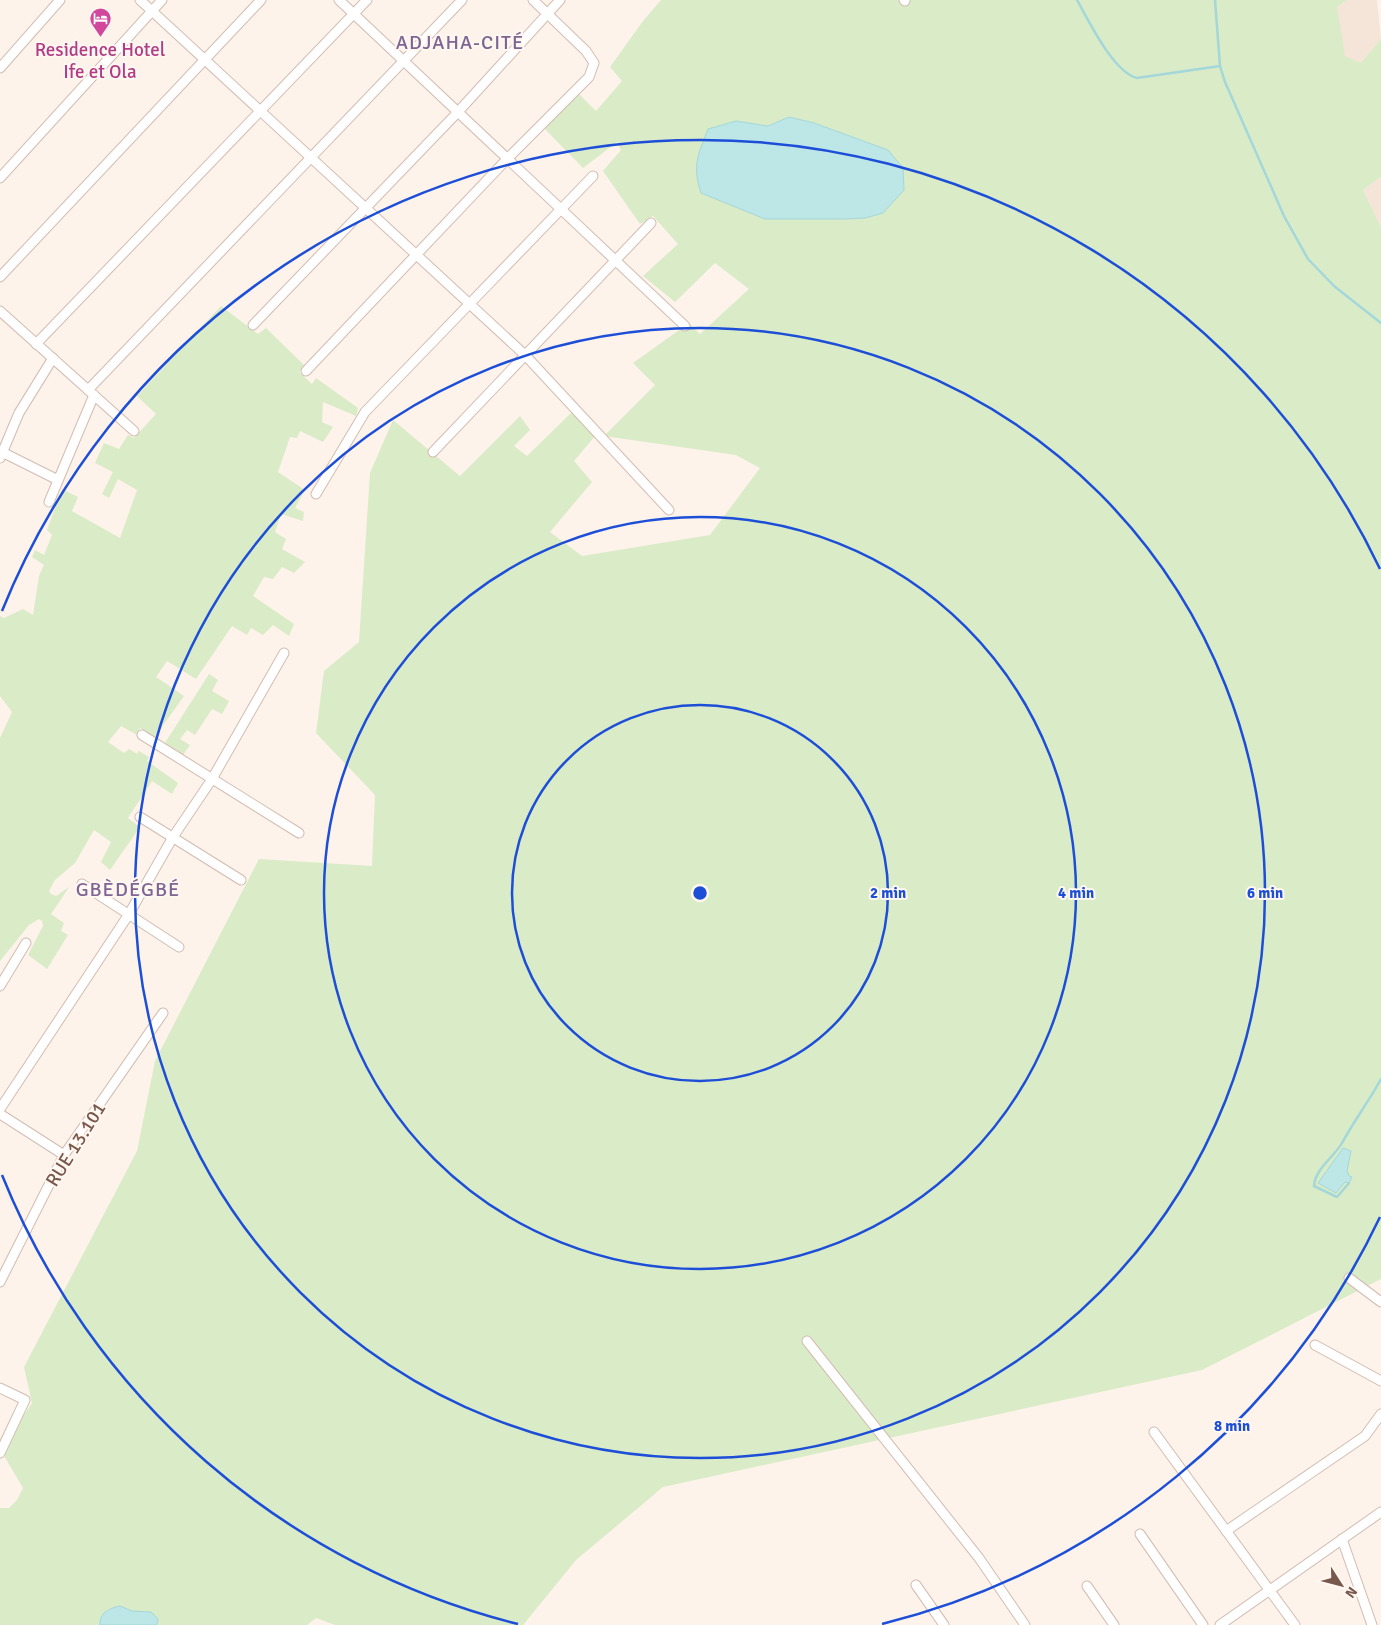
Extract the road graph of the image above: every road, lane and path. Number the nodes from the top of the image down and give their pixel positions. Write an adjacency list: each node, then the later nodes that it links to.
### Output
1 (60, 0): 15 (street)
2 (140, 0): 10 (street)
3 (162, 0): 10 (street)
4 (261, 0): 13 (street)
5 (339, 0): 12 (street)
6 (367, 0): 12 (street)
7 (462, 0): 14 (street)
8 (533, 0): 11 (street)
9 (560, 0): 11 (street)
10 (152, 11): 13 (street); 21 (street)
11 (547, 13): 17 (street); 19 (street)
12 (354, 14): 14 (street); 16 (street)
13 (206, 60): 16 (street); 27 (street)
14 (404, 61): 17 (street); 18 (street)
15 (0, 68)
16 (259, 110): 18 (street); 32 (street)
17 (457, 114): 19 (street); 22 (street)
18 (311, 158): 22 (street); 36 (street)
19 (507, 159): 23 (street); 25 (street)
20 (593, 176): 23 (street)
21 (0, 178)
22 (366, 209): 25 (street); 30 (street)
23 (561, 210): 26 (street); 28 (street)
24 (651, 223): 26 (street)
25 (416, 255): 28 (street); 35 (street)
26 (615, 260): 31 (street); 33 (street)
27 (0, 277)
28 (470, 304): 33 (street); 41 (street)
29 (0, 311): 32 (street)
30 (253, 325)
31 (685, 326)
32 (36, 344): 34 (street)
33 (526, 355): 38 (street); 43 (street)
34 (53, 358): 36 (street); 39 (street)
35 (306, 371)
36 (91, 393): 37 (street); 40 (street)
37 (134, 430)
38 (433, 452)
39 (1, 454): 40 (street)
40 (58, 480): 42 (street)
41 (316, 494)
42 (49, 502)
43 (670, 510)
44 (284, 653): 46 (street)
45 (142, 735): 46 (street)
46 (212, 779): 48 (street); 49 (street)
47 (140, 817): 49 (street)
48 (300, 833)
49 (173, 837): 50 (street); 52 (street)
50 (241, 880)
51 (82, 884): 52 (street)
52 (129, 914): 54 (street); 57 (street)
53 (26, 943): 55 (street)
54 (180, 948)
55 (0, 986)
56 (163, 1013): 59 (street, RUE 13.101)
57 (0, 1109)
58 (0, 1114): 59 (street)
59 (64, 1155): 61 (street, RUE 13.101)
60 (1349, 1278): 62 (street)
61 (0, 1282)
62 (1381, 1302)
63 (807, 1341): 78 (street)
64 (1315, 1345): 65 (street)
65 (1381, 1381)
66 (0, 1388): 69 (street)
67 (1381, 1414): 71 (street)
68 (1154, 1432): 71 (street)
69 (0, 1452)
70 (1381, 1512): 73 (street)
71 (1226, 1531): 76 (street)
72 (1140, 1534): 80 (street)
73 (1342, 1539): 76 (street); 83 (street)
74 (916, 1585): 77 (street)
75 (1087, 1586): 79 (street)
76 (1269, 1590): 81 (street); 82 (street)
77 (944, 1625)
78 (1025, 1625)
79 (1114, 1625)
80 (1203, 1625)
81 (1220, 1625)
82 (1295, 1625)
83 (1372, 1625)

